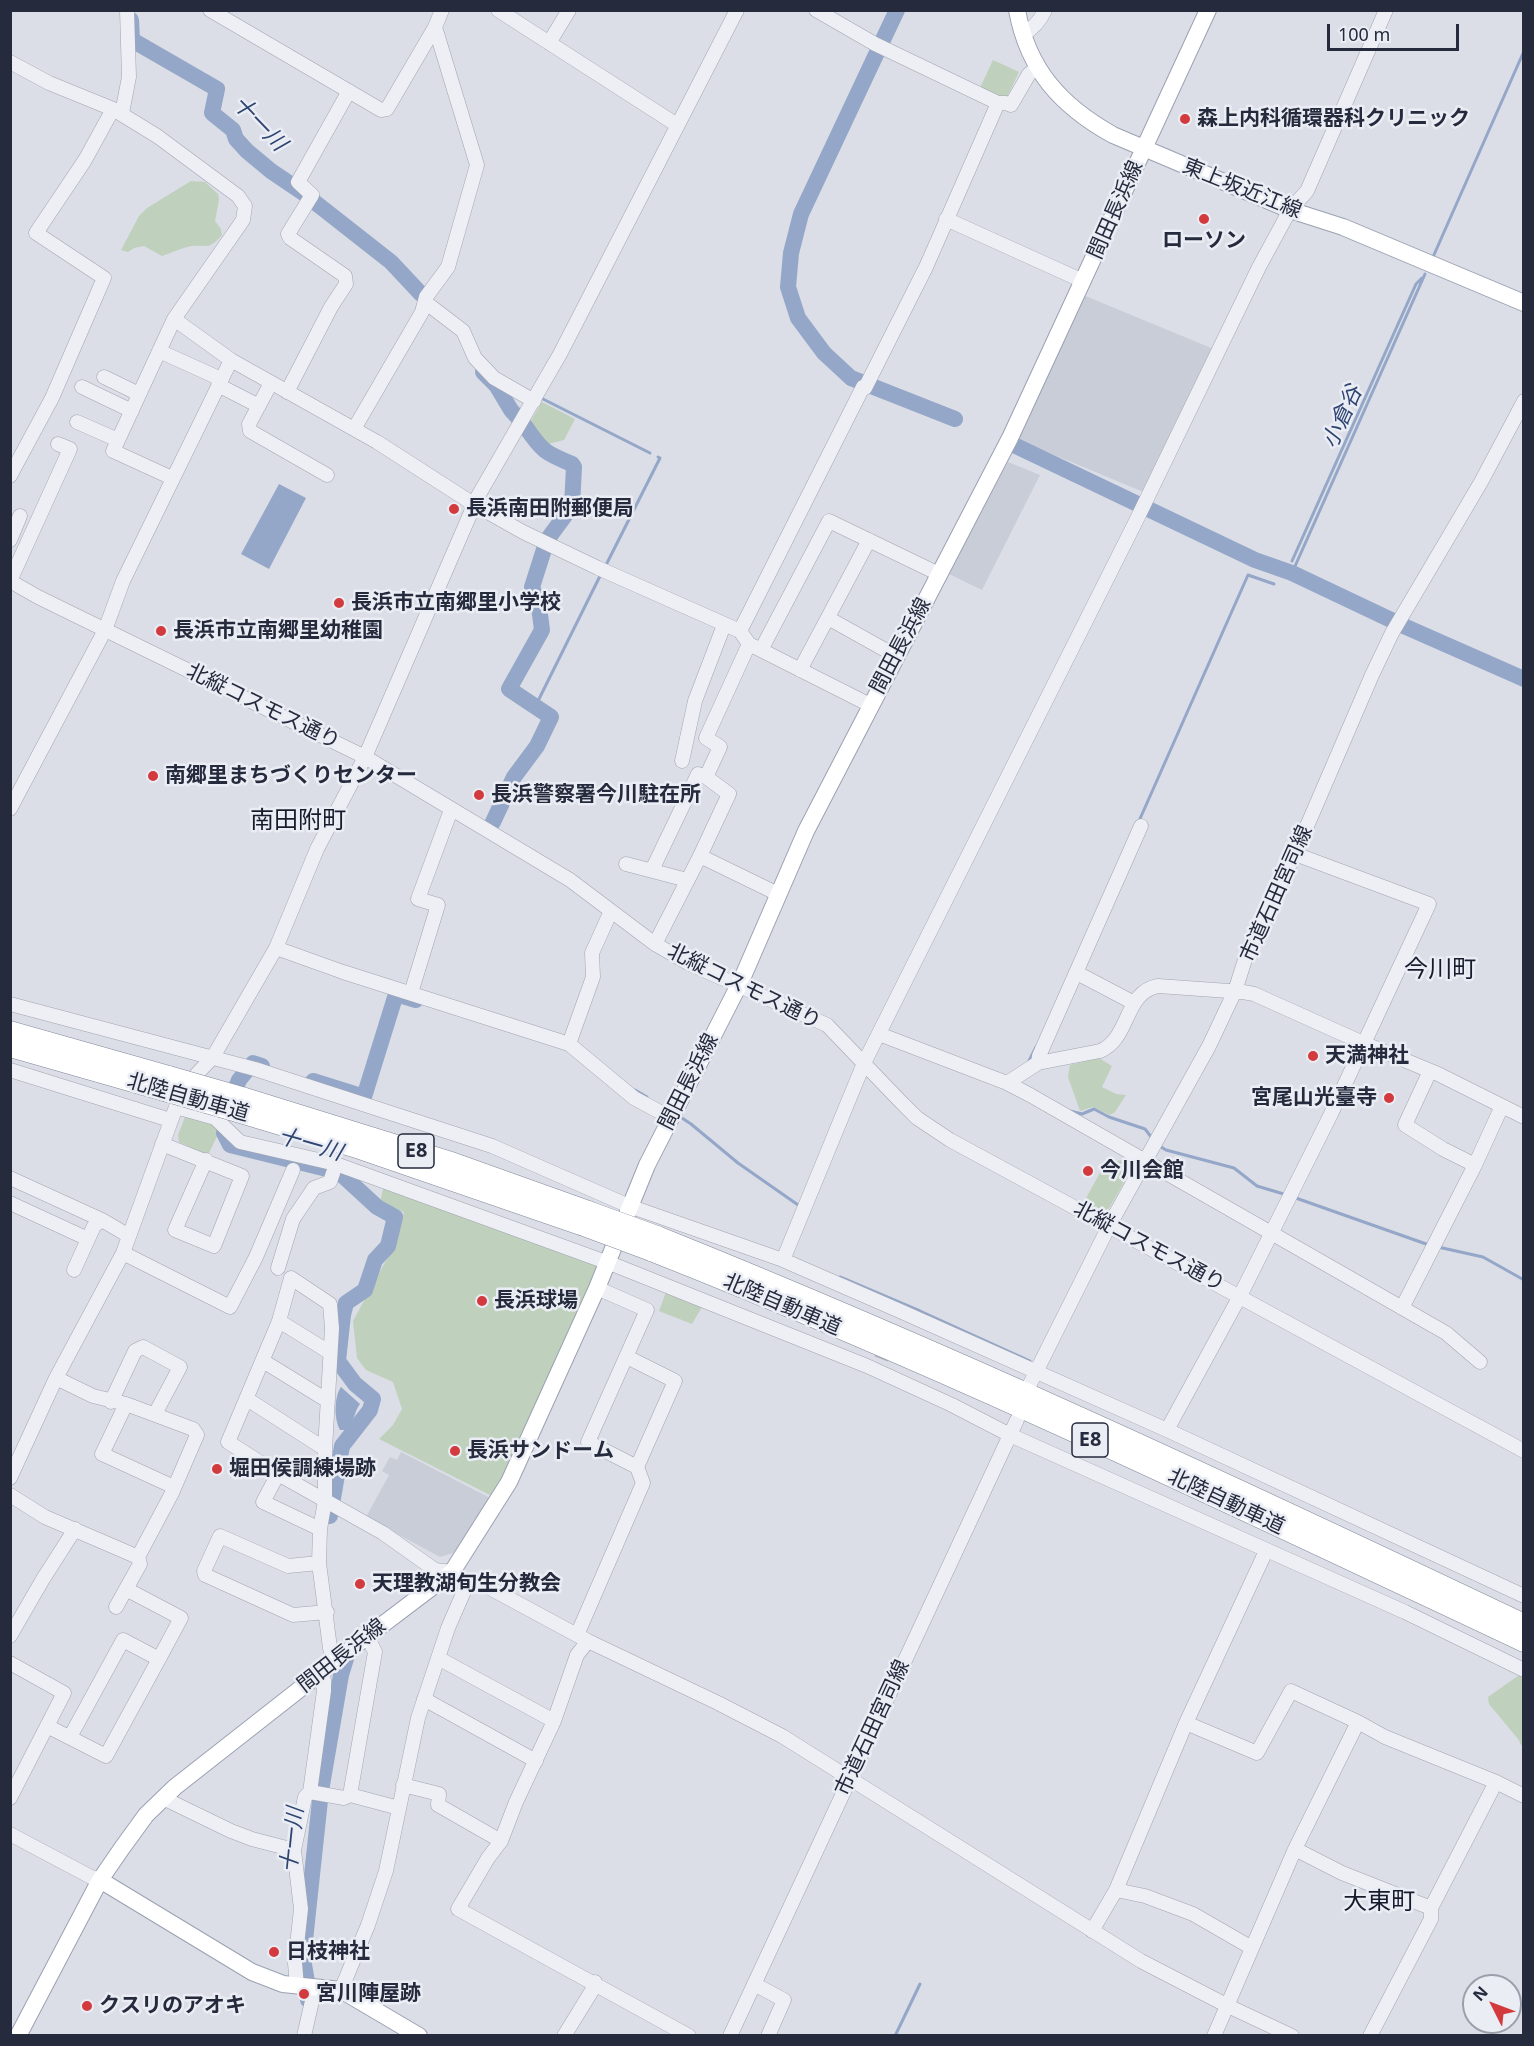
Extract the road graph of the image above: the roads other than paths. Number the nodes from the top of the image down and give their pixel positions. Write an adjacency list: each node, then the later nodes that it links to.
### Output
1 (127, 10): 21 (street)
2 (210, 10): 19 (street)
3 (442, 10): 13 (street)
4 (498, 10): 16 (street)
5 (553, 10): 14 (street)
6 (569, 10): 14 (street)
7 (737, 10): 22 (street)
8 (816, 10): 20 (street)
9 (1017, 10): 15 (main road, 東上坂近江線)
10 (1045, 10): 15 (street)
11 (1208, 10): 23 (main road, 間田長浜線)
12 (1386, 10): 24 (street)
13 (435, 27): 19 (street); 27 (street)
14 (559, 27): 16 (street)
15 (1023, 34): 18 (main road, 東上坂近江線)
16 (549, 43): 22 (street)
17 (10, 62): 21 (street)
18 (1038, 68): 20 (street); 23 (main road, 東上坂近江線)
19 (349, 92): 36 (street)
20 (998, 103): 25 (street)
21 (117, 111): 29 (street); 47 (street)
22 (677, 125): 38 (street)
23 (1144, 147): 24 (main road, 東上坂近江線); 26 (main road, 間田長浜線)
24 (1290, 210): 28 (main road, 東上坂近江線); 85 (street)
25 (946, 219): 26 (street); 58 (street)
26 (1083, 281): 53 (main road, 間田長浜線)
27 (425, 302): 38 (street); 43 (street)
28 (1524, 303)
29 (174, 319): 30 (street); 31 (street)
30 (159, 351): 33 (street); 37 (street)
31 (231, 360): 33 (street); 34 (street)
32 (104, 377): 37 (street)
33 (220, 382): 40 (street); 48 (street)
34 (271, 384): 36 (street); 40 (street)
35 (82, 387): 41 (street)
36 (287, 392): 43 (street)
37 (140, 393): 41 (street)
38 (534, 401): 49 (street)
39 (1524, 401): 69 (street, 市道石田宮司線)
40 (259, 406): 46 (street)
41 (132, 411): 44 (street)
42 (77, 422): 44 (street)
43 (354, 429): 49 (street)
44 (118, 440): 48 (street)
45 (57, 444): 54 (street)
46 (327, 475)
47 (10, 476)
48 (172, 478): 57 (street)
49 (475, 505): 56 (street); 63 (street)
50 (21, 516): 51 (street)
51 (10, 540)
52 (869, 540): 53 (street); 55 (street); 59 (street)
53 (939, 574): 60 (main road, 間田長浜線)
54 (10, 581): 57 (street, 北縦コスモス通り)
55 (828, 618): 60 (street); 61 (street)
56 (724, 625): 58 (street); 64 (street)
57 (105, 630): 63 (street, 北縦コスモス通り); 66 (street)
58 (740, 631): 59 (street)
59 (755, 647): 61 (street); 65 (street)
60 (896, 656): 62 (main road, 間田長浜線)
61 (800, 670): 62 (street)
62 (870, 705): 74 (main road, 間田長浜線)
63 (365, 757): 67 (street, 北縦コスモス通り); 77 (street)
64 (682, 760)
65 (706, 777): 70 (street); 72 (street)
66 (10, 809)
67 (451, 810): 75 (street, 北縦コスモス通り); 81 (street)
68 (1141, 826): 78 (street)
69 (1295, 854): 80 (street, 市道石田宮司線); 86 (street)
70 (700, 856): 73 (street); 74 (street)
71 (626, 864): 72 (street)
72 (652, 870): 73 (street)
73 (687, 880): 76 (street)
74 (778, 894): 79 (main road, 間田長浜線)
75 (611, 911): 76 (street, 北縦コスモス通り); 87 (street)
76 (655, 944): 79 (street, 北縦コスモス通り)
77 (276, 948): 81 (street); 89 (street)
78 (1077, 973): 82 (street); 91 (street)
79 (739, 985): 90 (street, 北縦コスモス通り); 99 (main road, 間田長浜線)
80 (1235, 991): 82 (street); 86 (street); 102 (street, 市道石田宮司線)
81 (411, 993): 87 (street)
82 (1134, 1003): 91 (street)
83 (10, 1004): 89 (street)
84 (10, 1031): 94 (highway, 北陸自動車道 / E8)
85 (879, 1034): 90 (street); 95 (street)
86 (1363, 1043): 93 (street); 111 (street)
87 (569, 1044): 99 (street)
88 (10, 1047): 94 (highway, 北陸自動車道 / E8)
89 (213, 1058): 97 (street); 108 (street)
90 (864, 1063): 110 (street, 北縦コスモス通り); 117 (street)
91 (1038, 1063): 95 (street)
92 (10, 1070): 97 (street)
93 (1430, 1071): 96 (street); 103 (street)
94 (167, 1083): 114 (highway, 北陸自動車道 / E8, bridge)
95 (1007, 1083): 102 (street)
96 (1502, 1106): 98 (street); 103 (street)
97 (173, 1114): 100 (street); 104 (street)
98 (1524, 1117)
99 (671, 1118): 108 (main road, 間田長浜線)
100 (162, 1144): 101 (street); 112 (street)
101 (206, 1160): 101 (street)
102 (1145, 1160): 110 (street, 市道石田宮司線); 111 (street)
103 (1475, 1165): 124 (street)
104 (334, 1169): 118 (street); 119 (street)
105 (293, 1170): 116 (street)
106 (10, 1178): 109 (street)
107 (10, 1203): 113 (street)
108 (629, 1206): 117 (street); 118 (main road, 間田長浜線)
109 (102, 1220): 112 (street); 113 (street)
110 (1108, 1226): 123 (street, 北縦コスモス通り); 130 (street, 市道石田宮司線)
111 (1271, 1233): 123 (street); 124 (street)
112 (129, 1236): 115 (street)
113 (88, 1239): 120 (street)
114 (654, 1244): 160 (highway, 北陸自動車道 / E8); 164 (highway, 北陸自動車道 / E8)
115 (123, 1253): 116 (street); 131 (street)
116 (256, 1257): 119 (street)
117 (783, 1260): 130 (street)
118 (608, 1262): 122 (main road, 間田長浜線); 140 (street)
119 (278, 1268): 121 (street)
120 (74, 1270)
121 (291, 1278): 125 (street); 126 (street)
122 (597, 1288): 127 (street); 154 (main road, 間田長浜線)
123 (1240, 1296): 139 (street); 142 (street, 北縦コスモス通り)
124 (1402, 1308): 129 (street)
125 (279, 1321): 126 (street); 128 (street)
126 (329, 1352): 134 (street)
127 (627, 1357): 143 (street); 143 (street)
128 (263, 1361): 133 (street); 134 (street)
129 (1480, 1362)
130 (1036, 1370): 132 (street, 市道石田宮司線); 139 (street)
131 (56, 1378): 135 (street); 145 (street)
132 (1029, 1386)
133 (247, 1399): 141 (street); 144 (street)
134 (328, 1401): 141 (street)
135 (111, 1402): 136 (street); 137 (street)
136 (126, 1404): 137 (street); 146 (street)
137 (155, 1414): 146 (street)
138 (1017, 1420): 140 (street, 市道石田宮司線)
139 (1167, 1430): 157 (street)
140 (1010, 1435): 151 (street); 178 (street, 市道石田宮司線)
141 (325, 1449): 148 (street)
142 (1524, 1451)
143 (637, 1467): 163 (street)
144 (278, 1474): 148 (street); 150 (street)
145 (10, 1478)
146 (174, 1487): 152 (street)
147 (10, 1495): 149 (street)
148 (331, 1504): 150 (street); 154 (street)
149 (75, 1528): 152 (street); 161 (street)
150 (320, 1529): 153 (street)
151 (1266, 1551): 169 (street); 174 (street)
152 (138, 1557): 156 (street)
153 (319, 1563): 159 (street); 159 (street)
154 (453, 1572): 155 (street); 162 (main road, 間田長浜線)
155 (468, 1582): 163 (street); 165 (street)
156 (126, 1589): 158 (street); 166 (street)
157 (1524, 1596)
158 (116, 1607)
159 (327, 1612): 167 (street)
160 (1524, 1624)
161 (10, 1636)
162 (364, 1638): 167 (main road, 間田長浜線); 182 (street)
163 (583, 1638): 172 (street); 178 (street)
164 (1524, 1642)
165 (438, 1658): 171 (street); 172 (street)
166 (159, 1659): 176 (street); 176 (street)
167 (334, 1659): 170 (main road, 間田長浜線)
168 (10, 1663): 175 (street)
169 (1524, 1670)
170 (321, 1673): 181 (street); 185 (main road, 間田長浜線)
171 (424, 1699): 177 (street); 180 (street)
172 (554, 1721): 177 (street)
173 (1358, 1722): 174 (street); 179 (street); 189 (street)
174 (1186, 1723): 192 (street)
175 (47, 1726): 176 (street); 184 (street)
176 (70, 1737)
177 (536, 1761): 188 (street)
178 (849, 1778): 194 (street); 197 (street, 市道石田宮司線)
179 (1496, 1782): 183 (street); 193 (street)
180 (403, 1785): 186 (street); 188 (street)
181 (310, 1792): 182 (street); 190 (street)
182 (350, 1795): 186 (street)
183 (1524, 1796)
184 (10, 1798)
185 (163, 1798): 190 (street); 191 (main road, 間田長浜線)
186 (399, 1808): 199 (street)
187 (10, 1834): 191 (street)
188 (501, 1841): 196 (street)
189 (1295, 1849): 193 (street); 195 (street)
190 (294, 1850): 198 (street)
191 (100, 1880): 198 (main road); 202 (main road, 間田長浜線)
192 (1116, 1890): 194 (street); 195 (street)
193 (1431, 1908): 210 (street)
194 (1092, 1931): 200 (street)
195 (1252, 1948): 200 (street)
196 (595, 1982): 201 (street); 205 (street)
197 (754, 1984): 206 (street, 市道石田宮司線); 207 (street)
198 (308, 1987): 199 (main road); 203 (street)
199 (341, 1990): 204 (main road)
200 (1228, 2006): 208 (street); 209 (street)
201 (683, 2034)
202 (18, 2036)
203 (304, 2036)
204 (419, 2036)
205 (564, 2036)
206 (730, 2036)
207 (768, 2036)
208 (1214, 2036)
209 (1292, 2036)
210 (1370, 2036)

